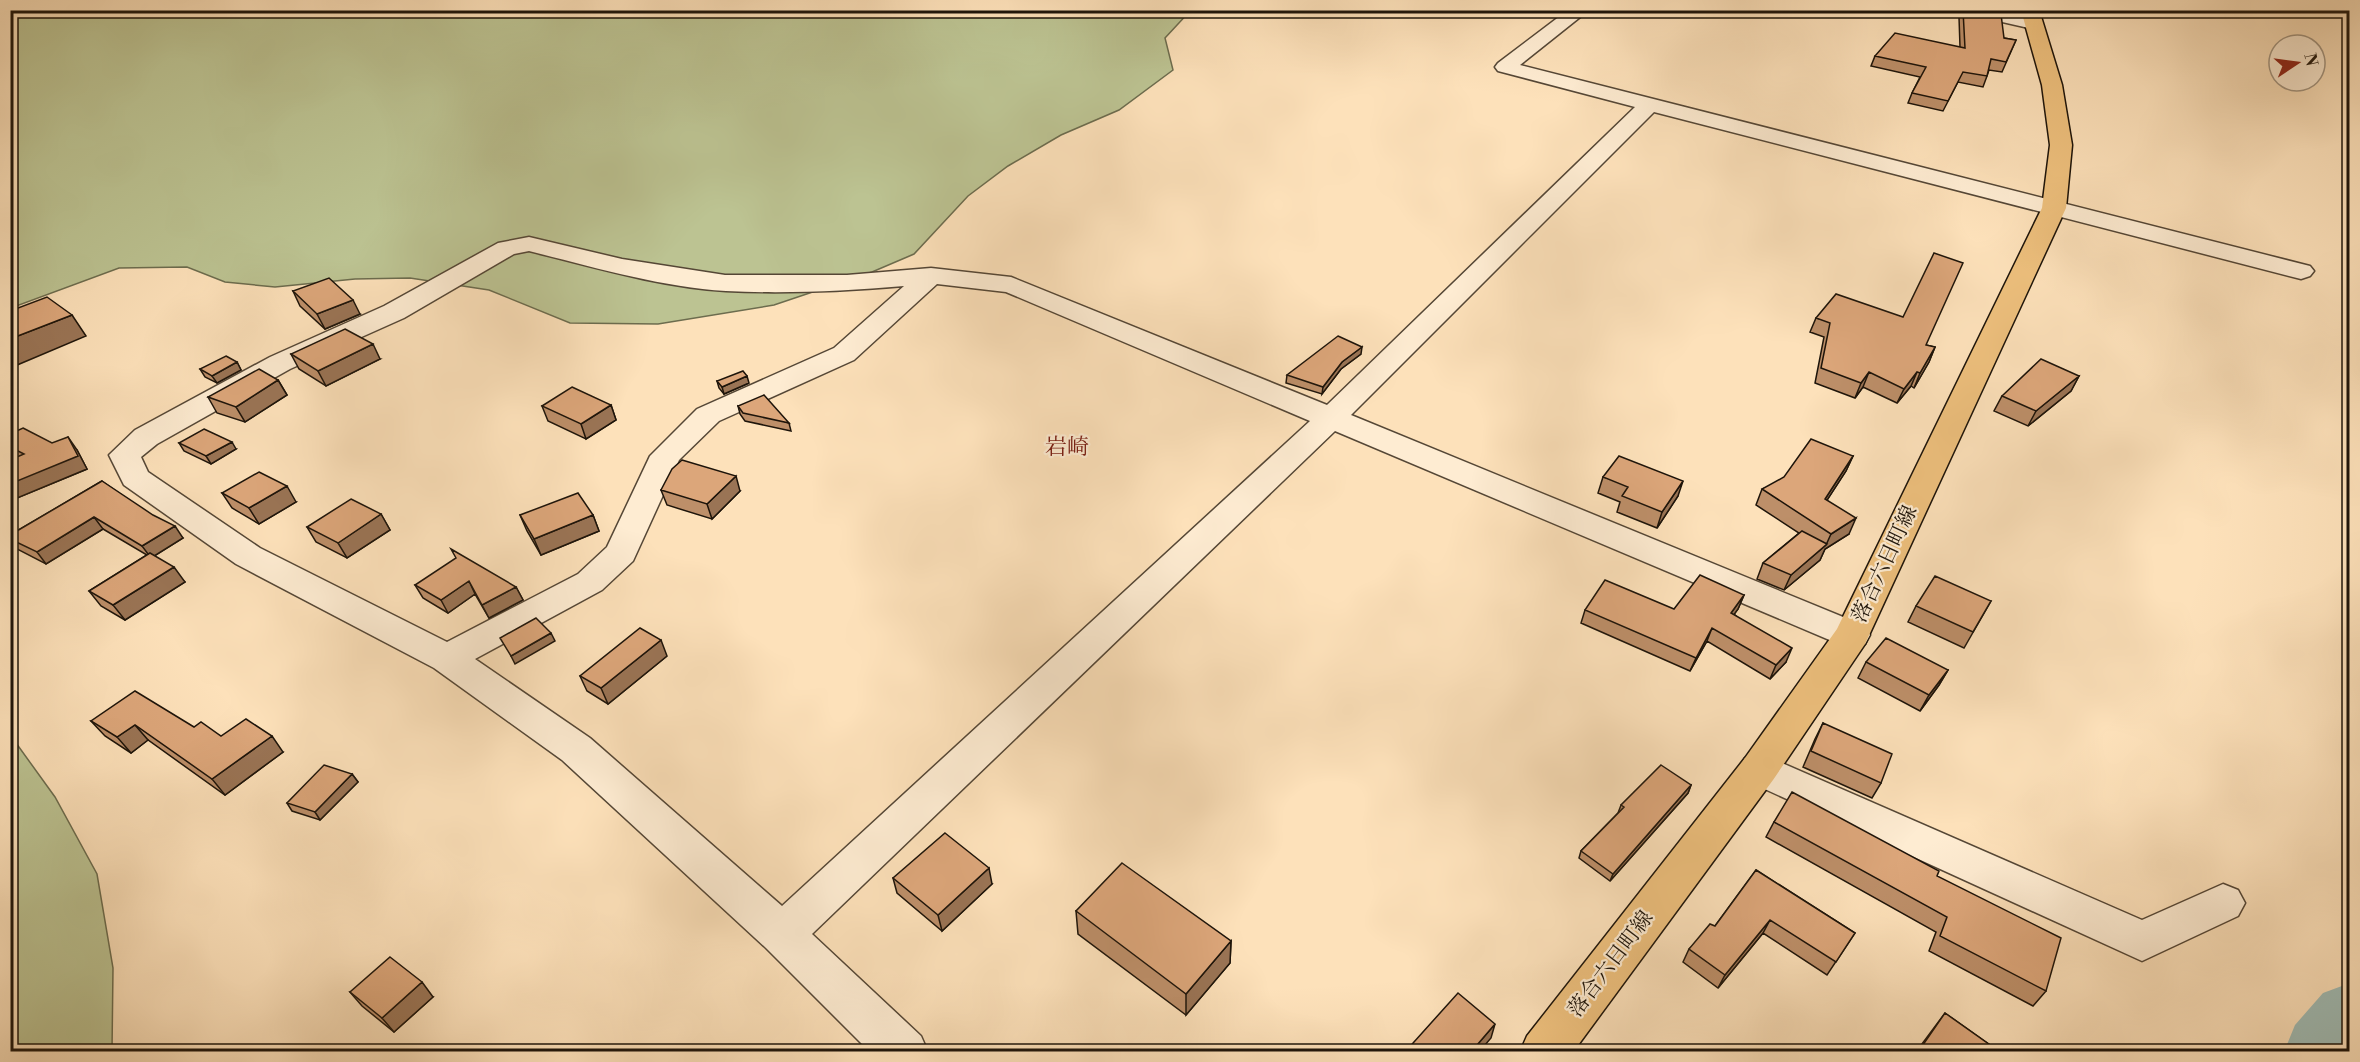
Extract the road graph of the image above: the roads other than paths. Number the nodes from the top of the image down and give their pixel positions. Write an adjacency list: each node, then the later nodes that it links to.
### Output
1 (1580, 10): 4 (street)
2 (1974, 10): 3 (street)
3 (2032, 16): 5 (main road, 落合六日町線)
4 (1650, 105): 5 (street); 8 (street)
5 (2054, 208): 6 (street); 9 (main road, 落合六日町線)
6 (2301, 271)
7 (931, 276): 8 (street); 10 (street); 10 (street)
8 (1331, 418): 9 (street); 13 (street)
9 (1852, 635): 11 (main road, 落合六日町線)
10 (447, 658): 13 (street)
11 (1759, 769): 12 (street); 15 (main road, 落合六日町線)
12 (2223, 903)
13 (782, 934): 14 (street)
14 (904, 1052)
15 (1544, 1052)

